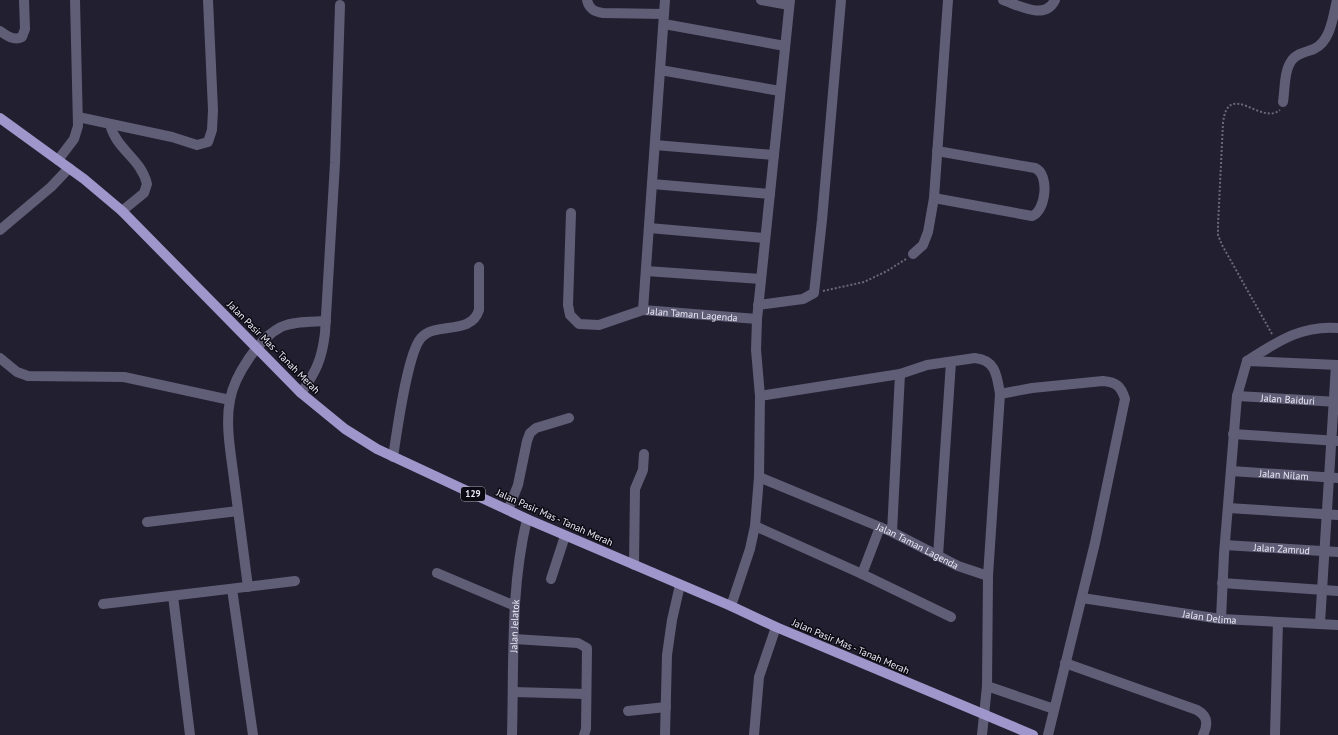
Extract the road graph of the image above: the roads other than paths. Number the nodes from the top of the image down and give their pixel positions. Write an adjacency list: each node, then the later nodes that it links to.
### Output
1 (24, 0): 16 (street)
2 (75, 0): 21 (street)
3 (208, 0): 23 (street)
4 (587, 0): 14 (street)
5 (665, 0): 14 (street)
6 (761, 0): 12 (street)
7 (841, 0): 41 (street)
8 (948, 0): 25 (street)
9 (1003, 0): 10 (street)
10 (1055, 0)
11 (1337, 0): 20 (street)
12 (789, 3): 17 (street)
13 (340, 5): 44 (street)
14 (664, 14): 15 (street)
15 (664, 24): 17 (street); 18 (street)
16 (0, 31)
17 (785, 46): 19 (street)
18 (660, 70): 19 (street); 24 (street)
19 (780, 92): 26 (street)
20 (1282, 102)
21 (78, 117): 23 (street); 27 (street)
22 (0, 118): 27 (main road, Jalan Pasir Mas - Tanah Merah / 129)
23 (110, 124): 32 (street)
24 (655, 145): 26 (street); 29 (street)
25 (937, 151): 31 (street); 31 (street)
26 (774, 155): 30 (street)
27 (58, 160): 28 (main road, Jalan Pasir Mas - Tanah Merah / 129)
28 (69, 168): 32 (main road, Jalan Pasir Mas - Tanah Merah / 129); 35 (street)
29 (652, 184): 30 (street); 34 (street)
30 (770, 194): 36 (street)
31 (934, 198): 37 (street)
32 (122, 210): 46 (main road, Jalan Pasir Mas - Tanah Merah / 129)
33 (571, 213): 42 (street, Jalan Taman Lagenda)
34 (649, 228): 36 (street); 39 (street)
35 (0, 230)
36 (765, 238): 40 (street)
37 (913, 254)
38 (479, 267): 62 (street)
39 (646, 271): 40 (street); 42 (street)
40 (761, 279): 41 (street)
41 (758, 306): 43 (street)
42 (643, 310): 43 (street, Jalan Taman Lagenda)
43 (757, 319): 54 (street)
44 (326, 321): 46 (street); 52 (street)
45 (1338, 328): 48 (street)
46 (257, 347): 52 (main road, Jalan Pasir Mas - Tanah Merah / 129); 56 (street)
47 (0, 358): 56 (street)
48 (1247, 361): 50 (street); 55 (street)
49 (951, 362): 51 (street); 53 (street); 80 (street)
50 (1337, 365): 57 (street)
51 (900, 374): 54 (street); 75 (street)
52 (301, 393): 62 (main road, Jalan Pasir Mas - Tanah Merah / 129)
53 (1000, 394): 84 (street); 94 (street)
54 (760, 396): 64 (street)
55 (1237, 396): 57 (street, Jalan Baiduri); 59 (street)
56 (230, 400): 68 (street)
57 (1336, 402): 60 (street)
58 (569, 418): 67 (street)
59 (1233, 434): 60 (street); 63 (street)
60 (1335, 441): 65 (street)
61 (644, 454): 81 (street)
62 (393, 457): 67 (main road, Jalan Pasir Mas - Tanah Merah / 129)
63 (1231, 471): 65 (street, Jalan Nilam); 66 (street)
64 (759, 477): 73 (street); 74 (street, Jalan Taman Lagenda)
65 (1333, 478): 69 (street)
66 (1228, 508): 69 (street); 77 (street)
67 (508, 510): 71 (main road, Jalan Pasir Mas - Tanah Merah / 129)
68 (238, 511): 72 (street); 89 (street)
69 (1326, 514): 70 (street); 78 (street)
70 (1338, 515)
71 (527, 519): 76 (main road, Jalan Pasir Mas - Tanah Merah / 129); 96 (street, Jalan Jelatok)
72 (147, 522)
73 (755, 526): 83 (street); 97 (street)
74 (880, 528): 75 (street, Jalan Taman Lagenda); 83 (street)
75 (892, 532): 80 (street, Jalan Taman Lagenda)
76 (565, 536): 81 (main road, Jalan Pasir Mas - Tanah Merah / 129); 85 (street)
77 (1225, 545): 78 (street, Jalan Zamrud); 87 (street)
78 (1324, 551): 79 (street, Jalan Zamrud); 91 (street)
79 (1338, 552)
80 (938, 556): 84 (street, Jalan Taman Lagenda)
81 (634, 566): 88 (main road, Jalan Pasir Mas - Tanah Merah / 129)
82 (437, 573): 96 (street)
83 (862, 574): 98 (street)
84 (988, 576): 106 (street)
85 (551, 579)
86 (295, 581): 89 (street)
87 (1222, 583): 91 (street); 99 (street)
88 (680, 585): 97 (main road, Jalan Pasir Mas - Tanah Merah / 129); 109 (street)
89 (248, 587): 90 (street)
90 (232, 589): 93 (street); 114 (street)
91 (1320, 590): 92 (street); 101 (street)
92 (1338, 591)
93 (173, 596): 95 (street); 113 (street)
94 (1082, 598): 99 (street, Jalan Delima); 105 (street)
95 (103, 604)
96 (515, 606): 104 (street, Jalan Jelatok)
97 (731, 606): 103 (main road, Jalan Pasir Mas - Tanah Merah / 129)
98 (950, 617)
99 (1221, 619): 100 (street, Jalan Delima)
100 (1278, 622): 101 (street, Jalan Delima); 123 (street)
101 (1320, 624): 102 (street, Jalan Delima)
102 (1338, 625)
103 (776, 628): 112 (main road, Jalan Pasir Mas - Tanah Merah / 129); 118 (street)
104 (514, 639): 107 (street, Jalan Jelatok); 108 (street)
105 (1066, 663): 110 (street); 122 (street)
106 (987, 686): 110 (street); 112 (street)
107 (513, 692): 108 (street); 115 (street, Jalan Jelatok)
108 (586, 694): 116 (street)
109 (666, 707): 111 (street); 117 (street)
110 (1054, 709): 121 (street)
111 (628, 711)
112 (984, 714): 119 (street); 120 (main road, Jalan Pasir Mas - Tanah Merah / 129)
113 (190, 735)
114 (253, 735)
115 (512, 735)
116 (584, 735)
117 (666, 735)
118 (754, 735)
119 (982, 735)
120 (1033, 735)
121 (1048, 735)
122 (1203, 735)
123 (1275, 735)

